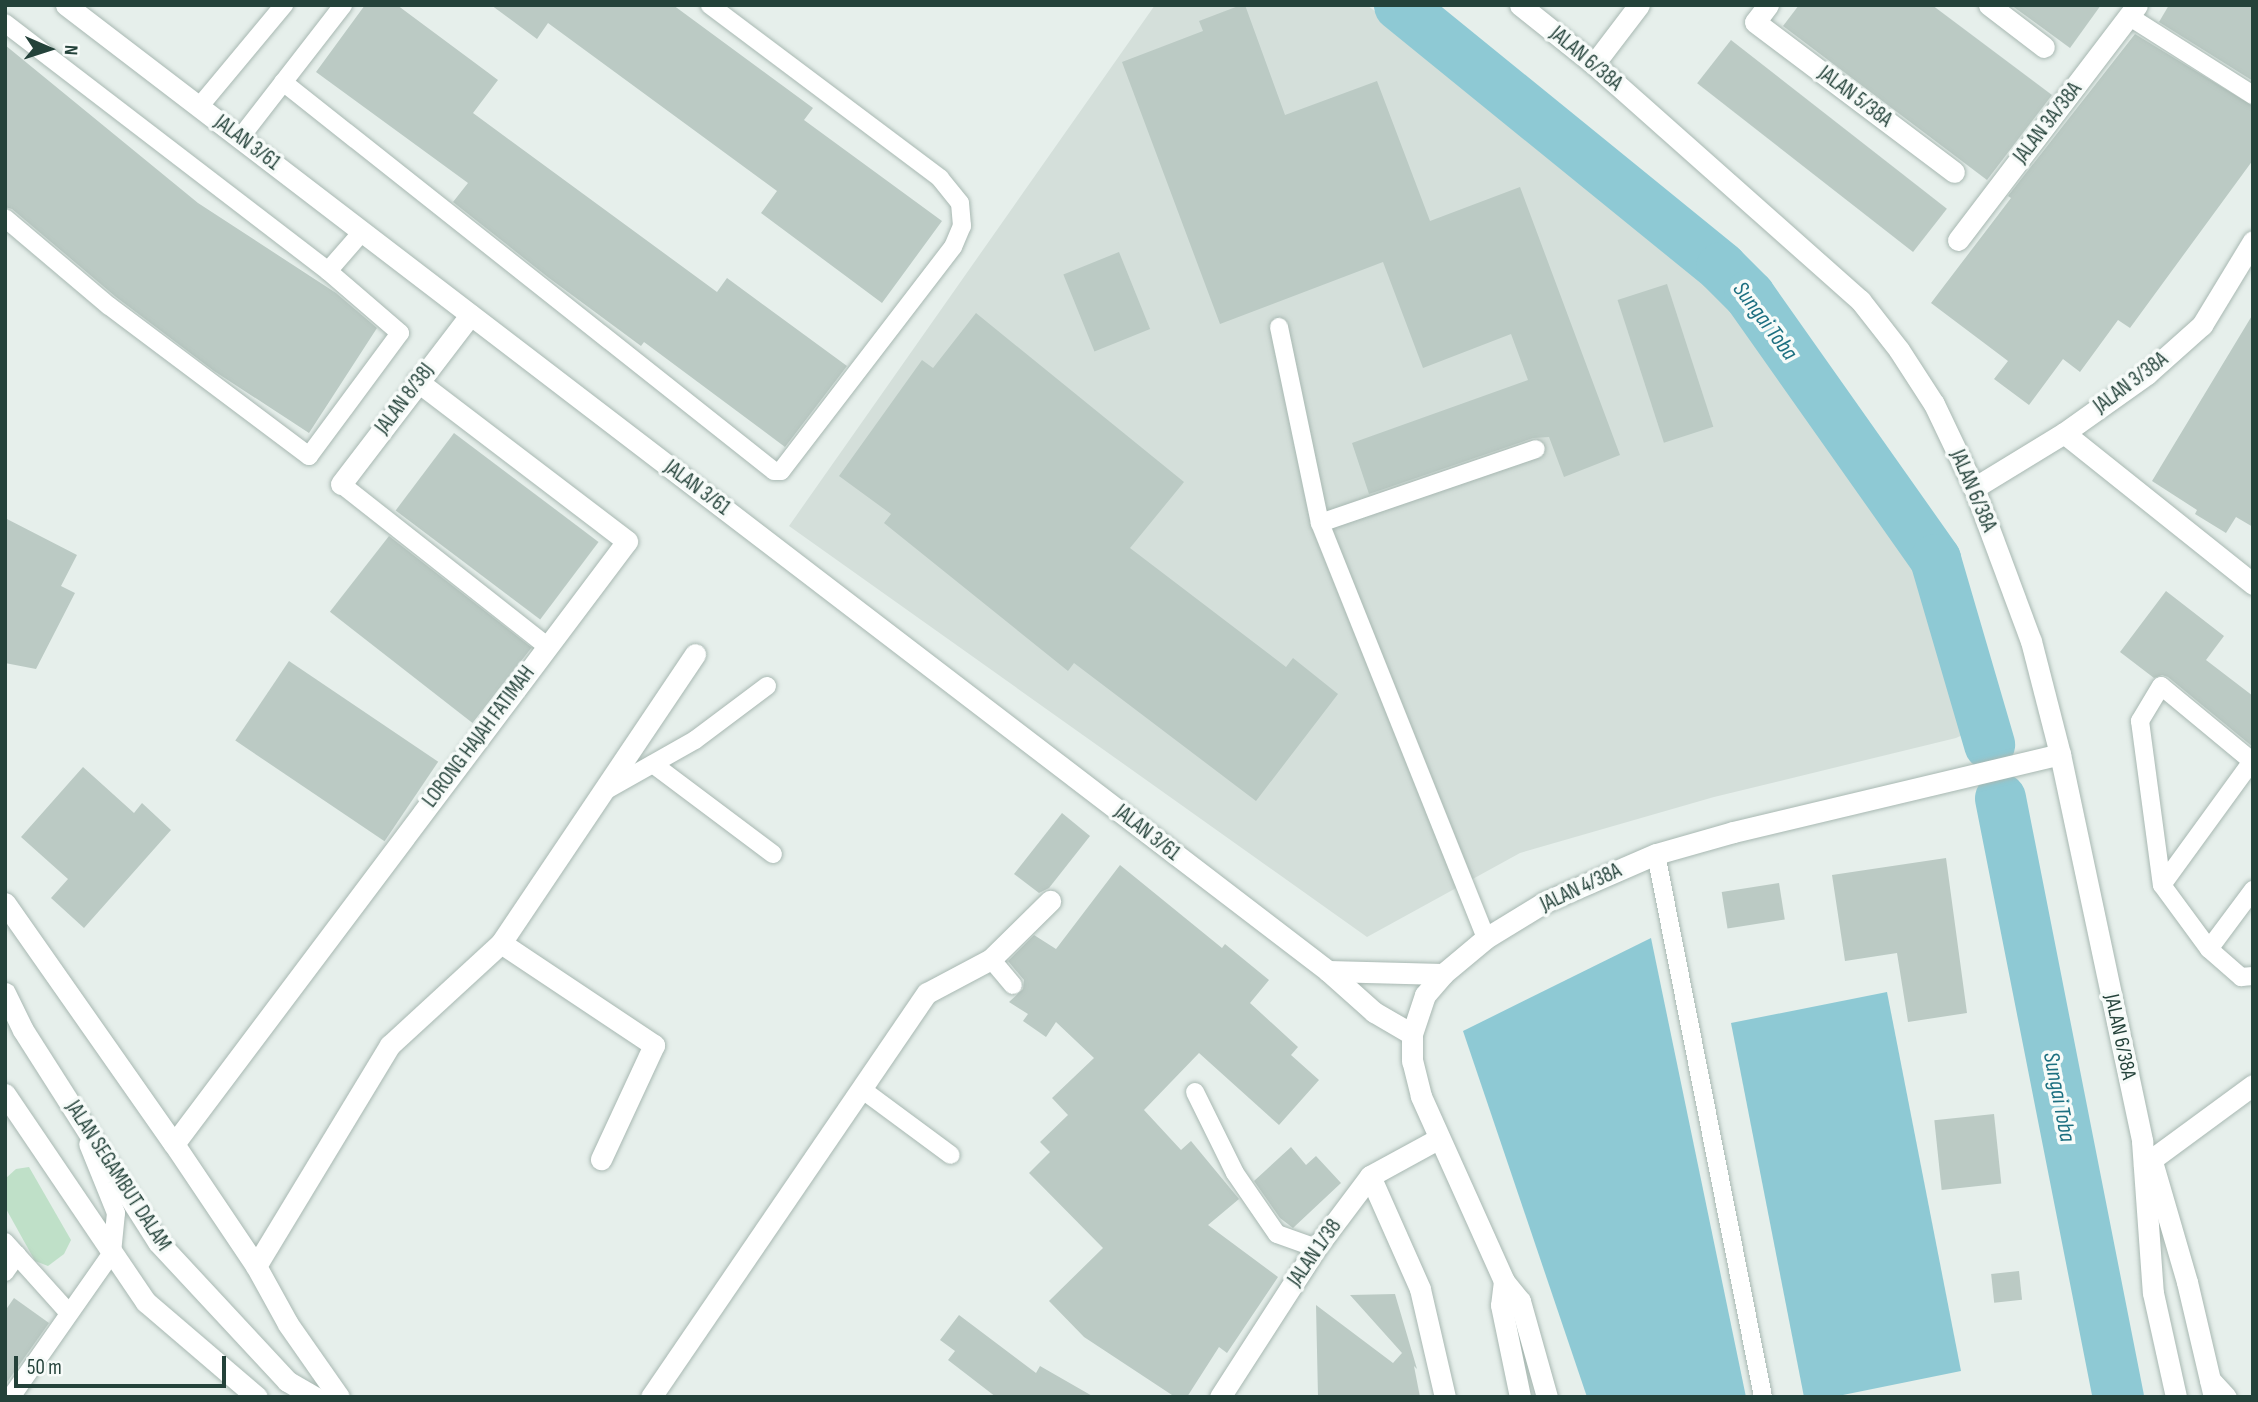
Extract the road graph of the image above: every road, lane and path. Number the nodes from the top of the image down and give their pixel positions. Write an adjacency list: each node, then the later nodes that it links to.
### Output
1 (284, 5): 15 (lane)
2 (342, 5): 13 (lane)
3 (710, 5): 13 (lane)
4 (1520, 5): 12 (street, JALAN 6/38A)
5 (1639, 5): 12 (street)
6 (1989, 5): 11 (street)
7 (73, 10): 15 (street, JALAN 3/61)
8 (2133, 11): 14 (lane); 20 (street, JALAN 3A/38A)
9 (1762, 14): 17 (street, JALAN 5/38A)
10 (5, 23): 22 (lane)
11 (2044, 47)
12 (1594, 65): 29 (street, JALAN 6/38A)
13 (283, 82): 16 (lane)
14 (2253, 95)
15 (199, 107): 16 (street, JALAN 3/61)
16 (240, 138): 19 (street, JALAN 3/61)
17 (1954, 172)
18 (5, 218): 22 (lane)
19 (362, 232): 22 (lane); 23 (street, JALAN 3/61)
20 (1958, 240)
21 (2253, 241): 26 (street, JALAN 3/38A)
22 (328, 271)
23 (470, 314): 25 (street, JALAN 8/38J); 49 (street, JALAN 3/61)
24 (1279, 327): 30 (lane)
25 (418, 381): 28 (street, JALAN 8/38J); 32 (street, LORONG HAJAH FATIMAH)
26 (2064, 433): 29 (street, JALAN 3/38A); 31 (street)
27 (1536, 449): 30 (lane)
28 (341, 484): 32 (lane)
29 (1973, 488): 35 (street, JALAN 6/38A)
30 (1320, 523): 45 (lane)
31 (2251, 578)
32 (547, 646): 61 (street, LORONG HAJAH FATIMAH)
33 (695, 654): 38 (street)
34 (767, 686): 37 (lane)
35 (2060, 754): 40 (street, JALAN 4/38A); 64 (street, JALAN 6/38A)
36 (2252, 762): 41 (lane); 41 (lane)
37 (653, 764): 38 (lane); 39 (lane)
38 (602, 793): 46 (street)
39 (773, 854)
40 (1656, 854): 45 (street, JALAN 4/38A); 83 (lane)
41 (2162, 885): 47 (lane)
42 (2253, 890): 47 (lane)
43 (1051, 901): 48 (street)
44 (5, 903): 61 (street)
45 (1486, 937): 50 (street, JALAN 4/38A)
46 (501, 943): 63 (street); 69 (street)
47 (2209, 948): 51 (lane)
48 (991, 959): 52 (lane); 56 (street)
49 (1328, 971): 50 (street); 54 (street, JALAN 3/61)
50 (1443, 974): 54 (street, JALAN 4/38A)
51 (2253, 976)
52 (1013, 985)
53 (5, 993): 58 (street, JALAN SEGAMBUT DALAM)
54 (1412, 1034): 60 (street, JALAN 4/38A)
55 (2253, 1085): 64 (street)
56 (863, 1090): 62 (lane); 78 (street)
57 (1195, 1092): 67 (lane)
58 (71, 1105): 68 (lane); 76 (street, JALAN SEGAMBUT DALAM)
59 (9, 1109): 68 (street)
60 (1438, 1139): 65 (street, JALAN 1/38); 71 (street, JALAN 4/38A)
61 (174, 1144): 69 (street)
62 (951, 1155)
63 (601, 1159)
64 (2148, 1163): 73 (street, JALAN 6/38A); 84 (street, JALAN 6/38A)
65 (1370, 1176): 67 (street, JALAN 1/38); 80 (street)
66 (11, 1248): 70 (lane); 72 (lane)
67 (1316, 1248): 79 (street, JALAN 1/38)
68 (112, 1253): 72 (lane); 74 (street)
69 (256, 1266): 77 (street)
70 (5, 1272)
71 (1504, 1281): 81 (street, JALAN 4/38A); 82 (street, JALAN 4/38A)
72 (68, 1312): 75 (lane)
73 (2212, 1388): 85 (street)
74 (249, 1394)
75 (11, 1397)
76 (315, 1397)
77 (339, 1397)
78 (650, 1397)
79 (1220, 1397)
80 (1444, 1397)
81 (1520, 1397)
82 (1548, 1397)
83 (1763, 1397)
84 (2176, 1397)
85 (2225, 1397)

